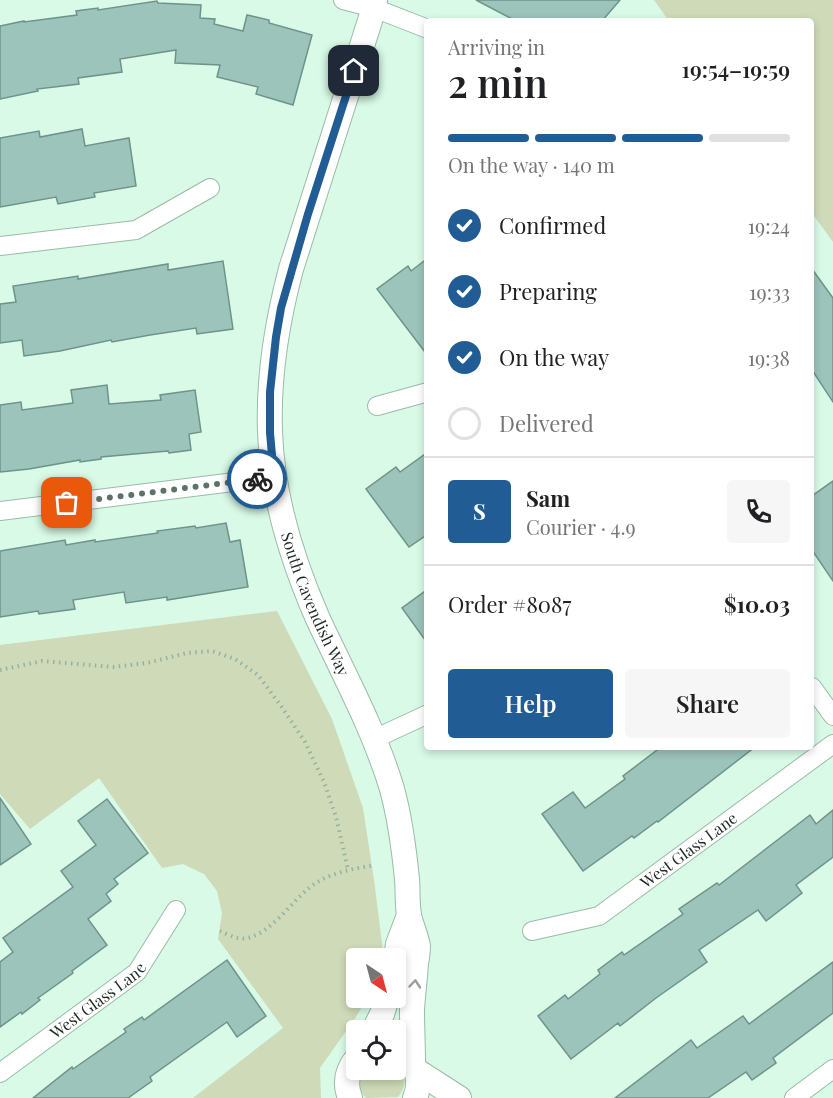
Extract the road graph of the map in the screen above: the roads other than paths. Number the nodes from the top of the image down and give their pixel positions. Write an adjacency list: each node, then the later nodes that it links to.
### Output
1 (343, 0): 2 (street)
2 (375, 4): 3 (street); 8 (street, South Cavendish Way)
3 (424, 27)
4 (210, 188): 5 (street)
5 (0, 246)
6 (424, 393): 7 (street)
7 (377, 406)
8 (274, 477): 9 (street); 13 (street, South Cavendish Way)
9 (0, 511)
10 (814, 690): 12 (street)
11 (424, 716): 13 (street)
12 (833, 716)
13 (374, 739): 16 (street, South Cavendish Way)
14 (833, 744): 17 (street, West Glass Lane)
15 (176, 910): 21 (street, West Glass Lane)
16 (409, 915): 18 (street, South Cavendish Way); 19 (street, South Cavendish Way, one-way to 16)
17 (532, 931)
18 (397, 948)
19 (409, 1061): 24 (street, South Cavendish Way); 25 (street)
20 (833, 1069): 26 (street)
21 (0, 1073)
22 (346, 1080): 23 (street)
23 (350, 1098)
24 (415, 1098)
25 (459, 1098)
26 (794, 1098)

